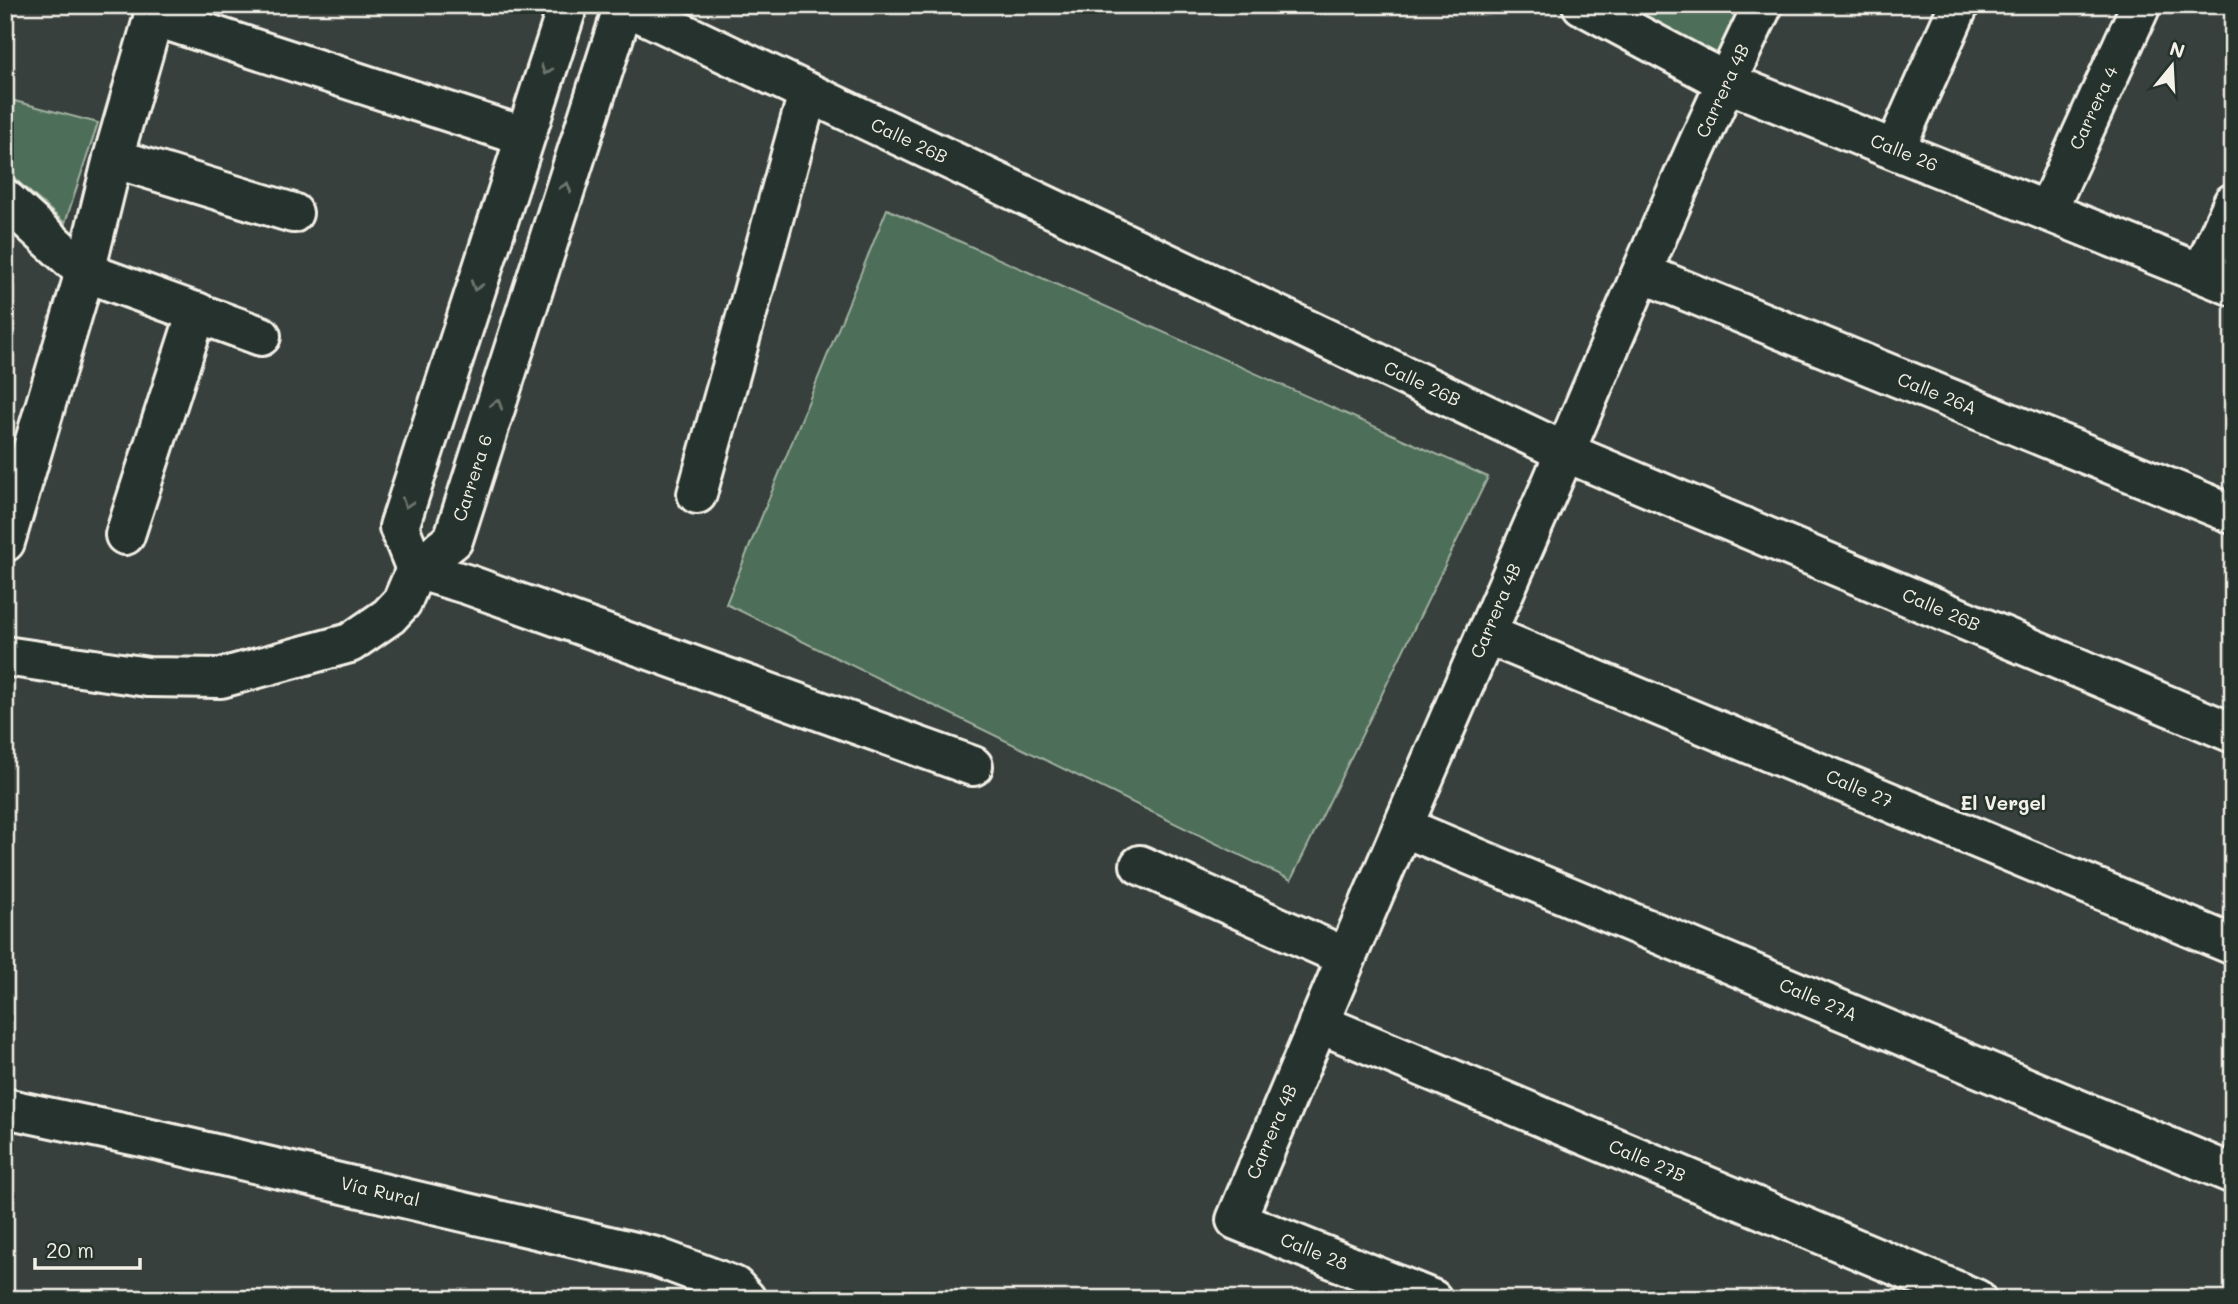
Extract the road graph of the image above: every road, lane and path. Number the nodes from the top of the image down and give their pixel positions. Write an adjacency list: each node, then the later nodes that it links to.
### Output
1 (568, 5): 10 (street, one-way to 10)
2 (624, 5): 9 (street, Calle 26B); 27 (street, Carrera 6, one-way to 2)
3 (1582, 5): 8 (street, Calle 26)
4 (1763, 5): 8 (street, Carrera 4B)
5 (1959, 5): 11 (street)
6 (2141, 5): 15 (street, Carrera 4)
7 (155, 11): 10 (street); 12 (street)
8 (1726, 82): 11 (street, Calle 26); 18 (street, Carrera 4B)
9 (808, 93): 22 (street, Calle 26B); 23 (street)
10 (523, 136): 27 (street, one-way to 27)
11 (1895, 149): 15 (street, Calle 26)
12 (113, 158): 16 (street); 17 (street)
13 (5, 199): 17 (street)
14 (2233, 203): 19 (street)
15 (2047, 211): 19 (street, Calle 26)
16 (293, 212)
17 (85, 272): 20 (street); 26 (street)
18 (1642, 273): 22 (street, Carrera 4B); 24 (street, Calle 26A)
19 (2217, 280)
20 (197, 312): 21 (street); 25 (street)
21 (261, 335)
22 (1565, 452): 28 (street, Carrera 4B); 30 (street, Calle 26B)
23 (697, 494)
24 (2233, 514)
25 (125, 535)
26 (5, 542)
27 (416, 569): 29 (street); 31 (street)
28 (1486, 634): 32 (street, Carrera 4B); 34 (street, Calle 27)
29 (5, 656)
30 (2233, 733)
31 (973, 766)
32 (1403, 827): 35 (street, Carrera 4B); 38 (street, Calle 27A)
33 (1140, 865): 35 (street)
34 (2233, 944)
35 (1346, 957): 36 (street, Carrera 4B)
36 (1318, 1023): 39 (street, Carrera 4B); 42 (street, Calle 27B)
37 (5, 1108): 40 (street, Vía Rural)
38 (2233, 1174)
39 (1236, 1220): 41 (street, Calle 28)
40 (746, 1299)
41 (1432, 1299)
42 (1976, 1299)

